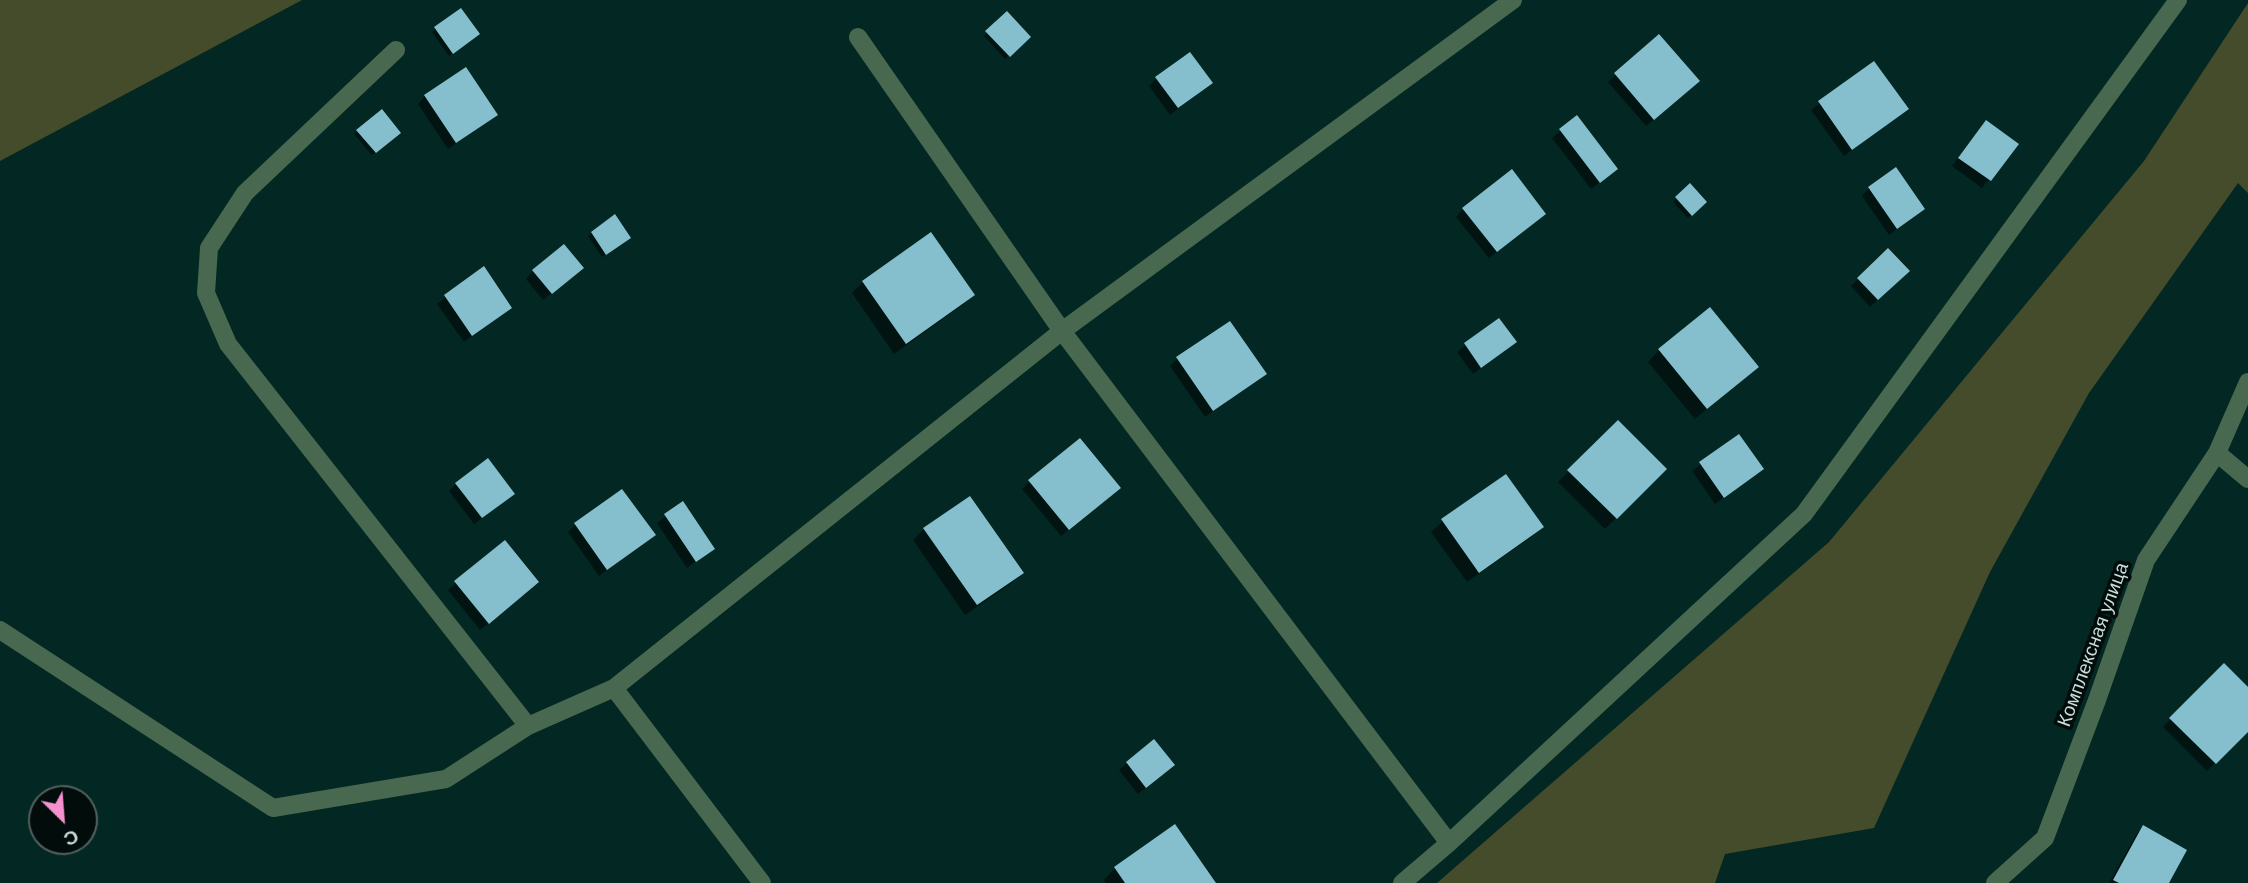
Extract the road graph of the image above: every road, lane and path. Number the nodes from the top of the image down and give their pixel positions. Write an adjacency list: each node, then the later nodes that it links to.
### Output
1 (1513, 0): 5 (street)
2 (2178, 0): 12 (street)
3 (858, 37): 5 (street)
4 (396, 50): 11 (street)
5 (1062, 331): 10 (street); 12 (street)
6 (2248, 382): 7 (street, Комплексная улица)
7 (2217, 453): 8 (street); 15 (street, Комплексная улица)
8 (2248, 479)
9 (0, 630): 11 (street)
10 (614, 688): 11 (street); 13 (street)
11 (528, 726)
12 (1449, 843): 14 (street)
13 (762, 883)
14 (1402, 883)
15 (1995, 883)

